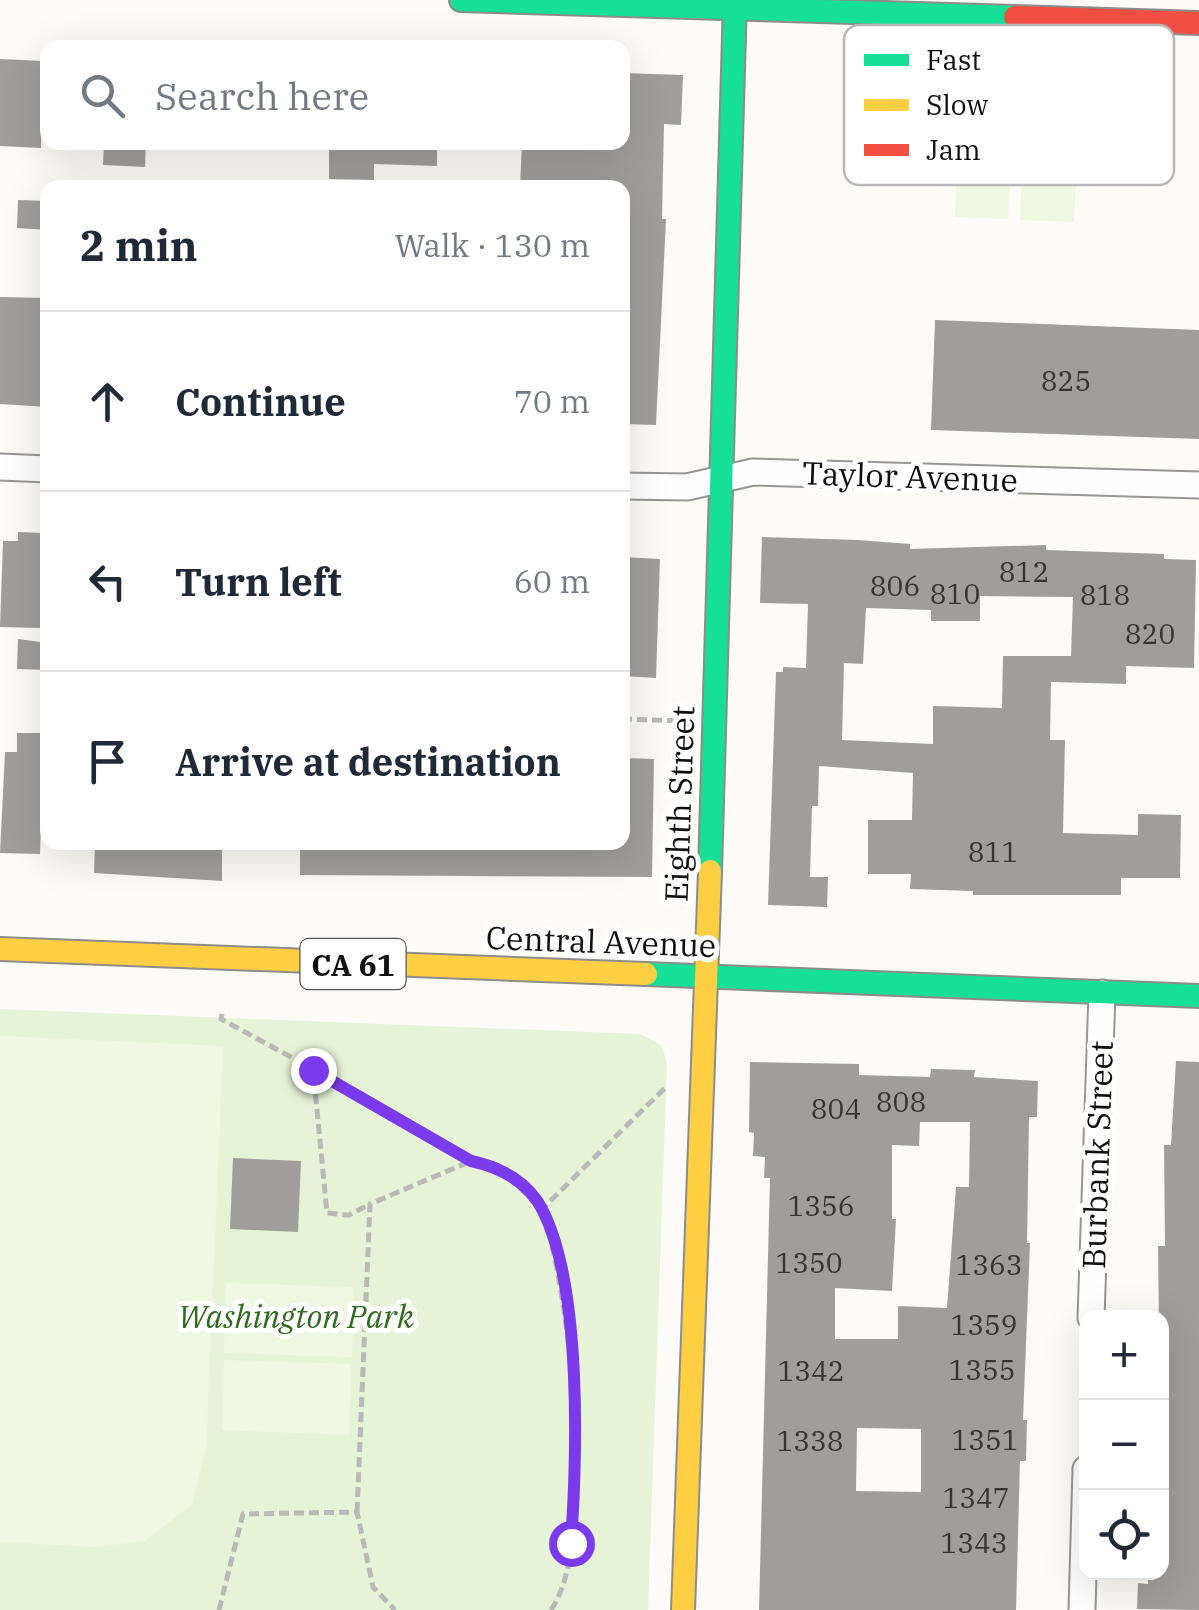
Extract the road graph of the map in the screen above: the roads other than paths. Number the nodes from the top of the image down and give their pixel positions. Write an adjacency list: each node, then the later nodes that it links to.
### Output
1 (461, 0): 2 (main road)
2 (735, 4): 3 (main road); 6 (main road, Eighth Street)
3 (1199, 22)
4 (0, 467): 5 (street)
5 (40, 468)
6 (722, 479): 7 (street, Taylor Avenue); 8 (street, Taylor Avenue); 10 (main road, Eighth Street)
7 (630, 486)
8 (1199, 486)
9 (0, 949): 10 (main road, Central Avenue / CA 61)
10 (705, 976): 11 (main road, Central Avenue / CA 61); 15 (main road, Eighth Street)
11 (1102, 993): 12 (main road, Central Avenue / CA 61); 13 (street, Burbank Street)
12 (1199, 996)
13 (1092, 1310)
14 (1085, 1490): 16 (street)
15 (683, 1610)
16 (1082, 1610)

